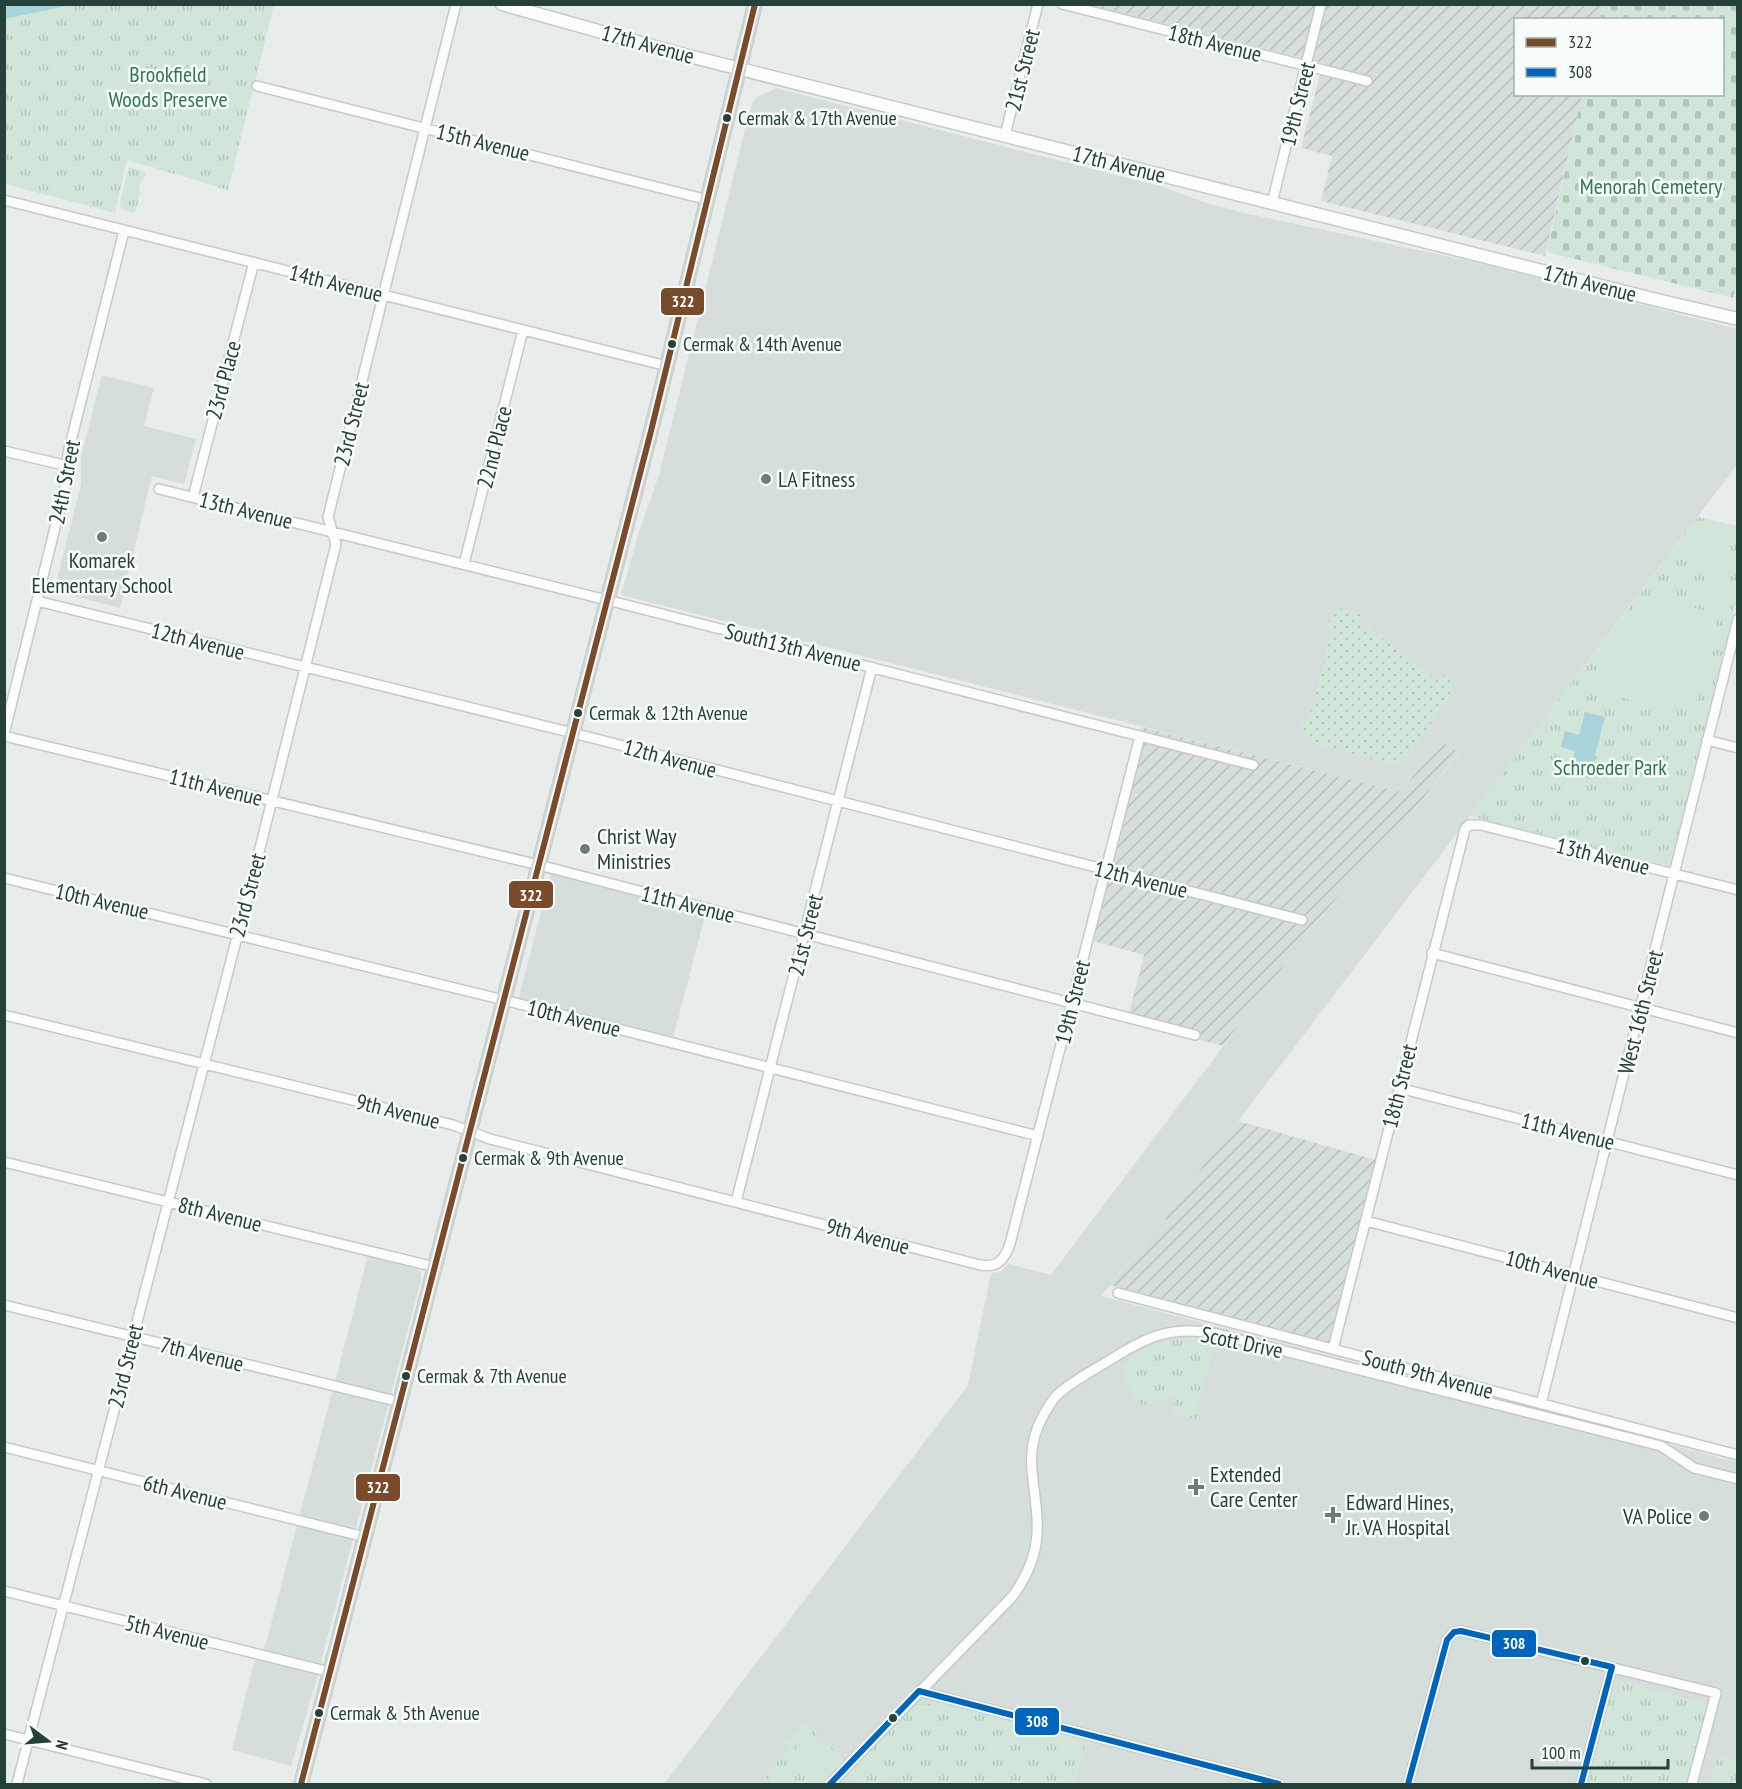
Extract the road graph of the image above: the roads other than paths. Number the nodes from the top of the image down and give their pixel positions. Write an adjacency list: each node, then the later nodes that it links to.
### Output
1 (456, 4): 11 (street, 23rd Street)
2 (502, 4): 8 (street, 17th Avenue)
3 (755, 4): 8 (main road)
4 (1038, 4): 12 (street, 21st Street)
5 (1062, 4): 7 (street, 18th Avenue)
6 (1321, 4): 7 (street, 19th Street)
7 (1306, 66): 9 (street, 18th Avenue); 15 (street, 19th Street)
8 (739, 68): 12 (street, 17th Avenue); 14 (main road)
9 (1367, 81)
10 (257, 86): 11 (street, 15th Avenue)
11 (426, 128): 14 (street, 15th Avenue); 18 (street, 23rd Street)
12 (1005, 135): 15 (street, 17th Avenue)
13 (4, 200): 16 (street, 14th Avenue)
14 (708, 200): 21 (main road)
15 (1272, 203): 19 (street, 17th Avenue)
16 (124, 231): 17 (street, 14th Avenue); 23 (street, 24th Street)
17 (254, 262): 18 (street, 14th Avenue); 25 (street, 23rd Place)
18 (384, 296): 20 (street, 14th Avenue); 26 (street, 23rd Street)
19 (1737, 319)
20 (523, 330): 21 (street, 14th Avenue); 27 (street, 22nd Place)
21 (667, 366): 28 (main road)
22 (4, 451): 23 (street)
23 (68, 466): 29 (street, 24th Street)
24 (159, 489): 25 (street, 13th Avenue)
25 (193, 497): 26 (street, 13th Avenue)
26 (332, 532): 27 (street, South13th Avenue); 31 (street, 23rd Street)
27 (464, 564): 28 (street, South13th Avenue)
28 (608, 600): 32 (street, South13th Avenue); 33 (main road)
29 (37, 601): 31 (street, 12th Avenue); 34 (street, 24th Street)
30 (1737, 619): 36 (street, West 16th Street)
31 (304, 666): 33 (street, 12th Avenue); 39 (street, 23rd Street)
32 (872, 667): 35 (street, South13th Avenue); 40 (street, 21st Street)
33 (573, 733): 40 (street, 12th Avenue); 42 (main road)
34 (4, 735): 39 (street, 11th Avenue)
35 (1140, 736): 38 (street, South13th Avenue); 43 (street, 19th Street)
36 (1707, 740): 37 (street); 44 (street, West 16th Street)
37 (1737, 748)
38 (1253, 765)
39 (272, 800): 42 (street, 11th Avenue); 48 (street, 23rd Street)
40 (838, 801): 43 (street, 12th Avenue); 49 (street, 21st Street)
41 (1469, 825): 44 (street, 13th Avenue); 50 (street, 18th Street)
42 (539, 865): 49 (street, 11th Avenue); 51 (main road)
43 (1106, 870): 47 (street, 12th Avenue); 52 (street, 19th Street)
44 (1674, 874): 46 (street, 13th Avenue); 53 (street, West 16th Street)
45 (4, 878): 48 (street, 10th Avenue)
46 (1737, 890)
47 (1302, 920)
48 (236, 933): 51 (street, 10th Avenue); 57 (street, 23rd Street)
49 (805, 934): 52 (street, 11th Avenue); 58 (street, 21st Street)
50 (1432, 953): 53 (street); 59 (street, 18th Street)
51 (504, 1000): 58 (street, 10th Avenue); 60 (main road)
52 (1071, 1003): 56 (street, 11th Avenue); 61 (street, 19th Street)
53 (1641, 1008): 55 (street); 62 (street, West 16th Street)
54 (4, 1015): 57 (street, 9th Avenue)
55 (1737, 1033)
56 (1195, 1035)
57 (204, 1064): 60 (street, 9th Avenue); 65 (street, 23rd Street)
58 (771, 1068): 61 (street, 10th Avenue); 66 (street, 21st Street)
59 (1399, 1088): 62 (street, 11th Avenue); 67 (street, 18th Street)
60 (470, 1131): 66 (street, 9th Avenue); 69 (main road)
61 (1038, 1136): 68 (street, 19th Street)
62 (1608, 1141): 64 (street, 11th Avenue); 70 (street, West 16th Street)
63 (4, 1162): 65 (street, 8th Avenue)
64 (1737, 1175)
65 (168, 1202): 69 (street, 8th Avenue); 74 (street, 23rd Street)
66 (736, 1202): 68 (street, 9th Avenue)
67 (1366, 1221): 70 (street, 10th Avenue); 75 (street, 18th Street)
68 (998, 1264)
69 (435, 1267): 76 (main road)
70 (1574, 1275): 73 (street, 10th Avenue); 77 (street, West 16th Street)
71 (1118, 1293): 75 (street, South 9th Avenue)
72 (4, 1305): 74 (street, 7th Avenue)
73 (1737, 1318)
74 (133, 1337): 76 (street, 7th Avenue); 80 (street, 23rd Street)
75 (1333, 1349): 77 (street, South 9th Avenue)
76 (400, 1402): 82 (main road)
77 (1541, 1404): 79 (street, South 9th Avenue)
78 (4, 1448): 80 (street, 6th Avenue)
79 (1737, 1455)
80 (99, 1471): 82 (street, 6th Avenue); 84 (street, 23rd Street)
81 (1737, 1479): 87 (street, Scott Drive)
82 (365, 1537): 86 (main road)
83 (4, 1591): 84 (street, 5th Avenue)
84 (63, 1606): 86 (street, 5th Avenue); 89 (street, 23rd Street)
85 (1612, 1667): 95 (street); 96 (street); 97 (street)
86 (330, 1672): 92 (main road)
87 (919, 1691): 93 (street, Scott Drive); 94 (street)
88 (4, 1734): 89 (street)
89 (28, 1740): 90 (street, 23rd Street); 91 (street)
90 (17, 1785)
91 (206, 1785)
92 (301, 1785)
93 (830, 1785)
94 (1279, 1785)
95 (1408, 1785)
96 (1581, 1785)
97 (1692, 1785)

